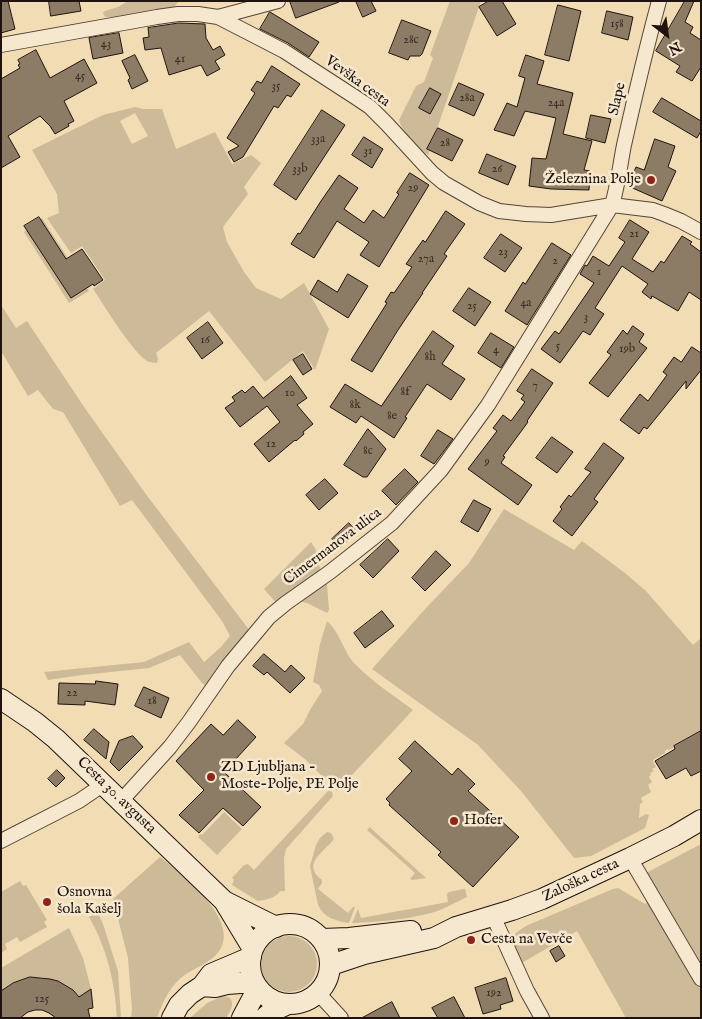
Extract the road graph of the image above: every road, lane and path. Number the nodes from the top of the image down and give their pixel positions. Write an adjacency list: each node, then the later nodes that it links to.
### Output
1 (278, 1): 3 (street)
2 (659, 1): 5 (street, Slape)
3 (218, 17): 4 (street, Vevška cesta); 5 (street, Vevška cesta)
4 (1, 45)
5 (612, 205): 6 (street, Vevška cesta); 9 (street, Cimermanova ulica)
6 (701, 232)
7 (1, 700): 8 (main road, Cesta 30. avgusta)
8 (104, 784): 9 (main road, Cesta 30. avgusta); 11 (street)
9 (121, 800): 13 (main road, Cesta 30. avgusta)
10 (701, 820): 12 (main road, Zaloška cesta)
11 (1, 841)
12 (630, 858): 14 (main road, Zaloška cesta); 20 (street)
13 (224, 901): 15 (main road, Cesta 30. avgusta); 18 (main road, Cesta 30. avgusta)
14 (493, 916): 16 (main road, Zaloška cesta); 29 (street)
15 (276, 926): 17 (main road); 18 (main road)
16 (456, 926): 17 (main road, Zaloška cesta); 19 (main road, Zaloška cesta)
17 (322, 939): 19 (main road)
18 (252, 953): 21 (main road); 22 (main road)
19 (331, 965): 23 (main road)
20 (701, 980)
21 (256, 985): 22 (main road); 24 (main road); 26 (main road)
22 (202, 986): 25 (main road)
23 (318, 993): 24 (main road); 28 (street)
24 (288, 1004): 27 (main road)
25 (172, 1018)
26 (242, 1018)
27 (264, 1018)
28 (341, 1018)
29 (542, 1018)

